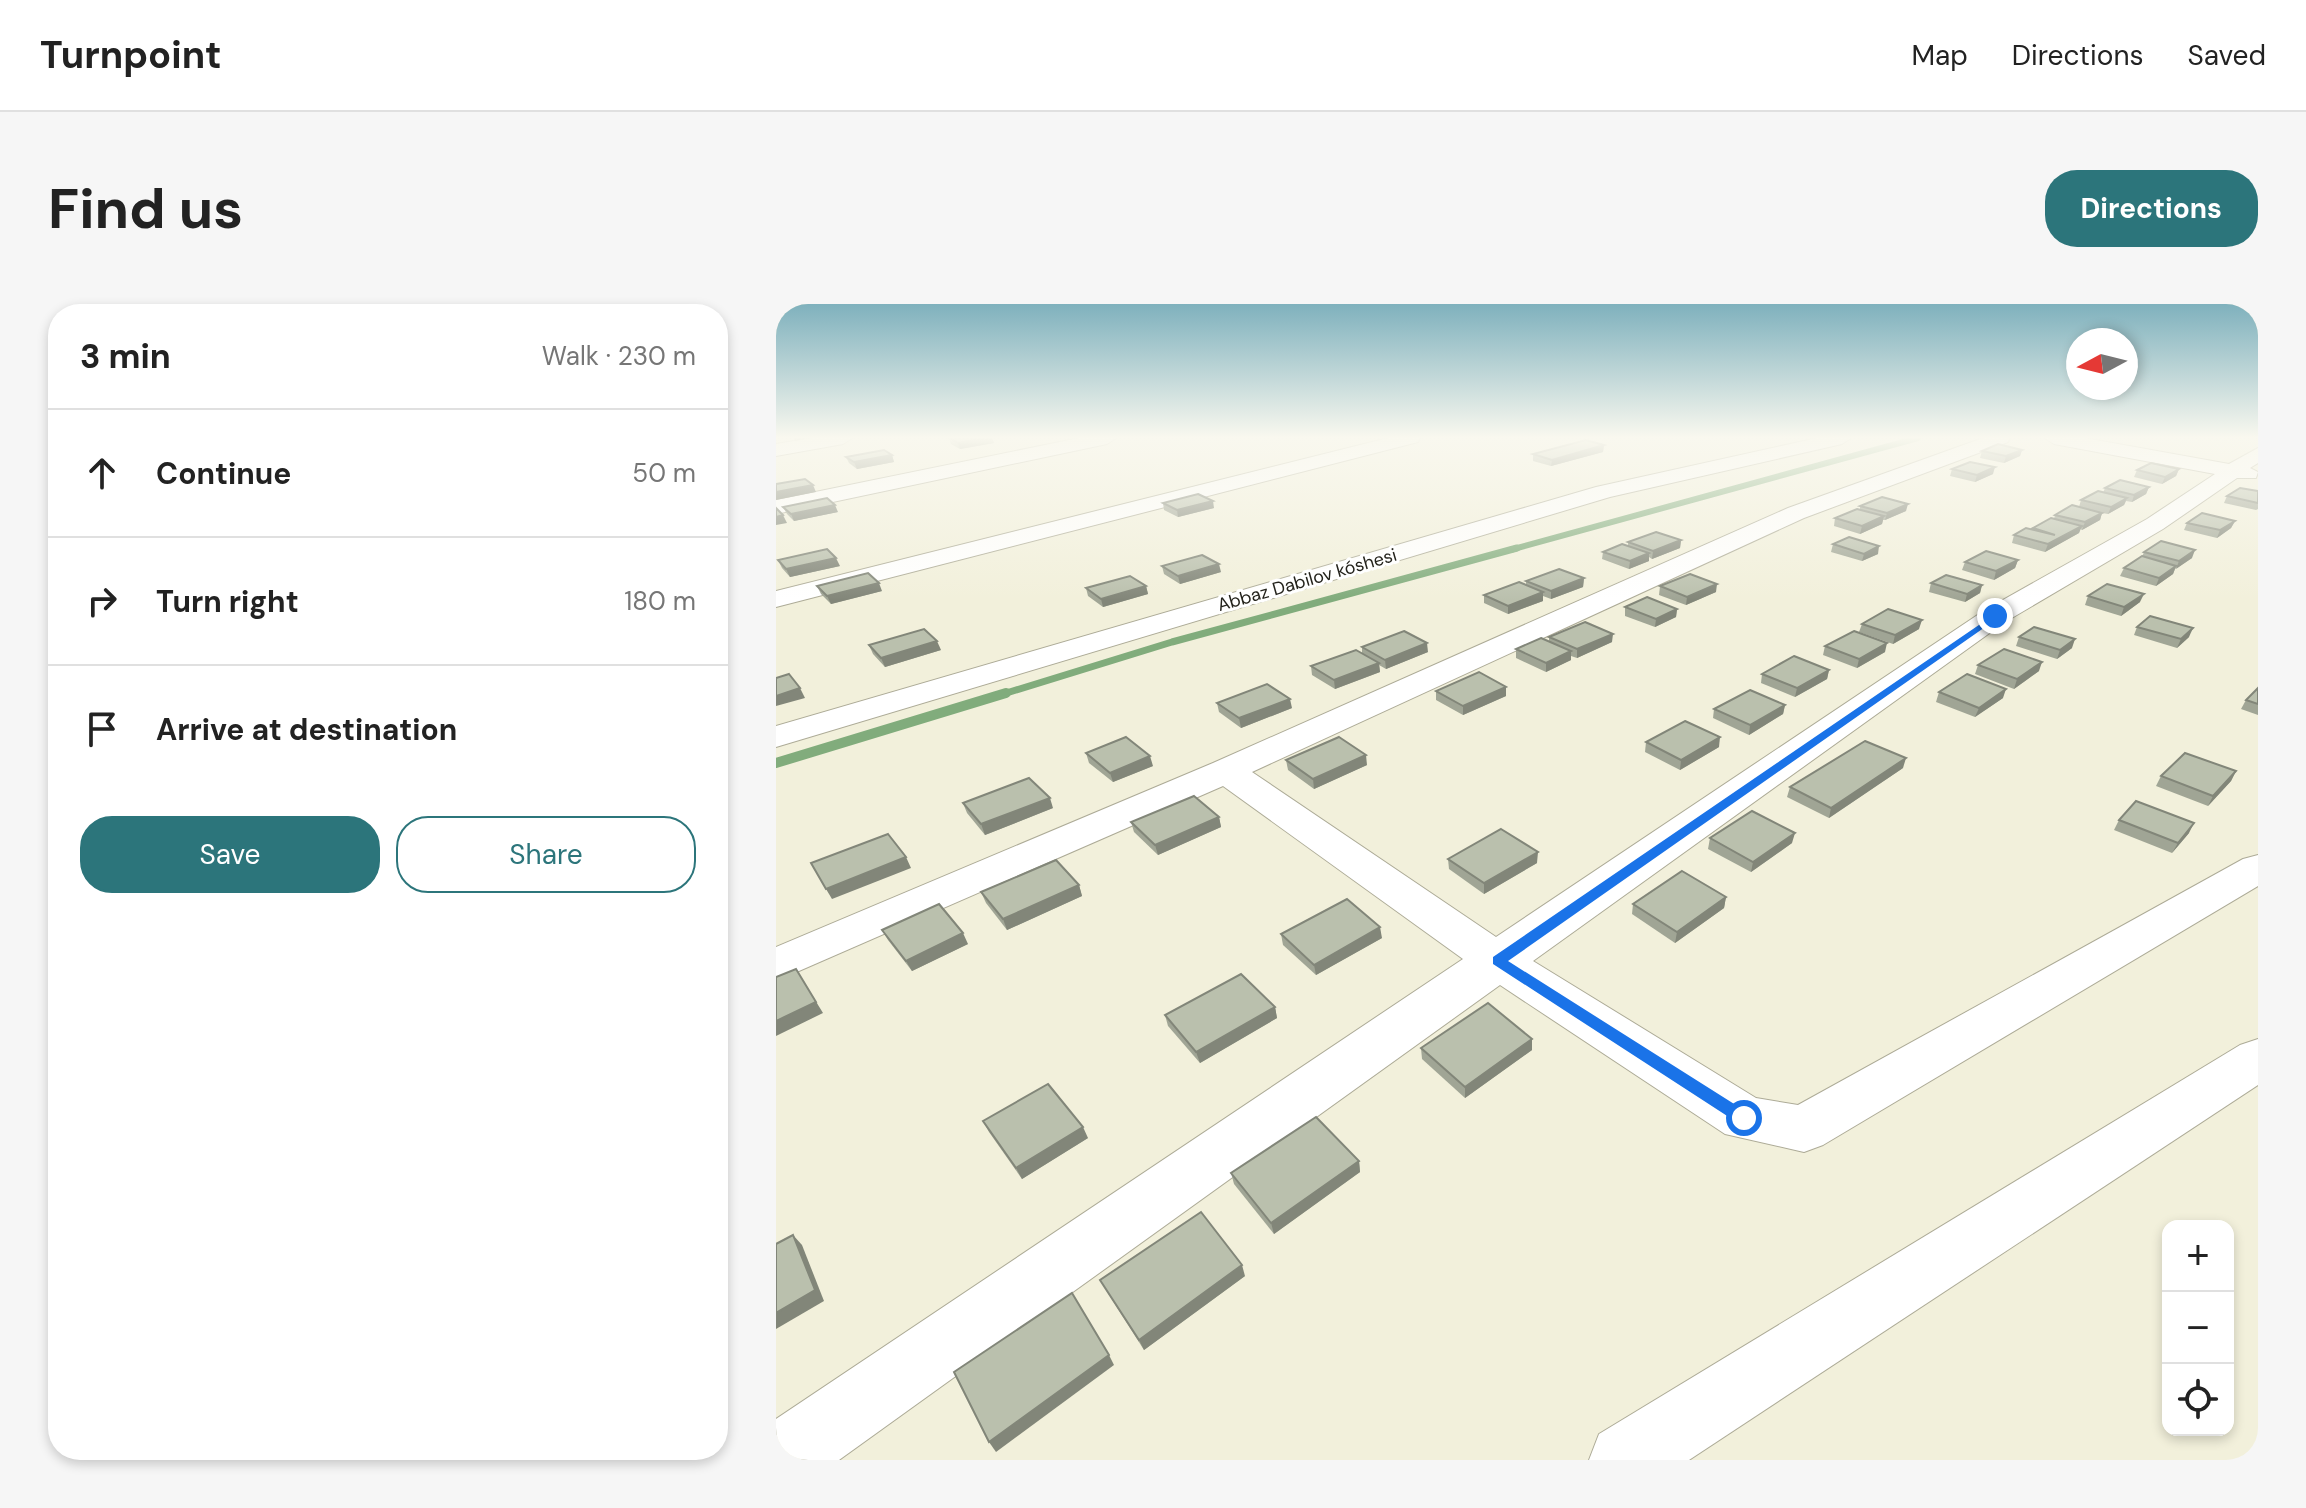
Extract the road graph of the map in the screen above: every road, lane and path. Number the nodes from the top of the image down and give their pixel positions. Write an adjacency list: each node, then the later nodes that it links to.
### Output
1 (848, 492): 6 (street)
2 (1198, 492): 7 (street)
3 (1604, 492): 8 (street, Abbaz Dabilov kóshesi)
4 (1854, 492): 9 (street)
5 (2208, 492): 11 (street)
6 (776, 507)
7 (776, 599)
8 (776, 737)
9 (1226, 771): 11 (street); 12 (street)
10 (2258, 868): 11 (street)
11 (1498, 961): 14 (street)
12 (776, 965)
13 (2258, 1059): 15 (street)
14 (778, 1460)
15 (1625, 1460)

